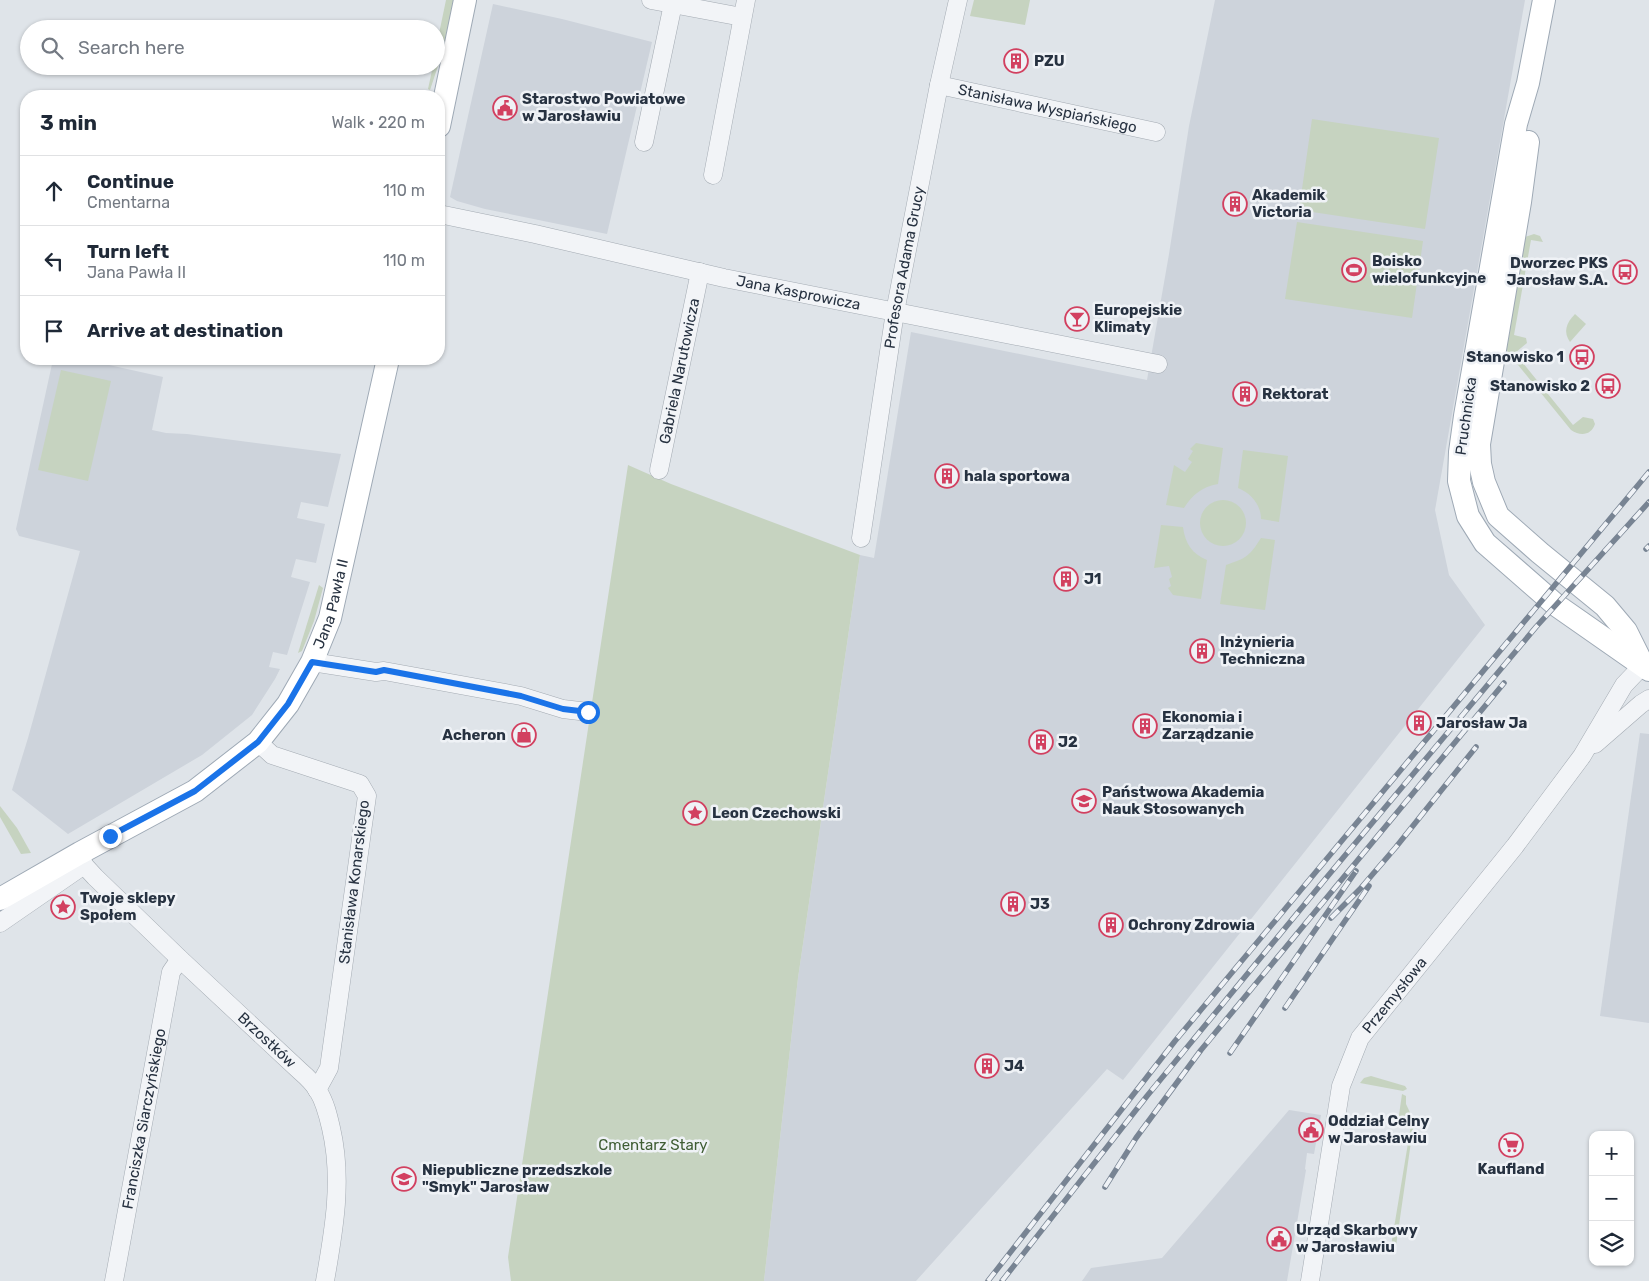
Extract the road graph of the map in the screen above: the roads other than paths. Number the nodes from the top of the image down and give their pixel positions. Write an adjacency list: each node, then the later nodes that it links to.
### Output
1 (465, 0): 10 (main road)
2 (651, 0): 6 (street)
3 (746, 0): 7 (street)
4 (958, 0): 8 (street, Profesora Adama Grucy)
5 (1544, 0): 9 (main road, Pruchnicka)
6 (673, 4): 7 (street); 12 (street)
7 (742, 18): 13 (street)
8 (939, 84): 11 (street, Stanisława Wyspiańskiego); 16 (street, Profesora Adama Grucy)
9 (1526, 89): 22 (main road, Pruchnicka); 22 (main road, Pruchnicka)
10 (445, 97)
11 (1156, 132)
12 (644, 142)
13 (713, 175)
14 (445, 215): 15 (street, Jana Kasprowicza)
15 (700, 272): 16 (street, Jana Kasprowicza); 19 (street, Gabriela Narutowicza)
16 (895, 312): 17 (street, Jana Kasprowicza); 20 (street, Profesora Adama Grucy)
17 (1158, 364)
18 (387, 365): 21 (main road, Jana Pawła II)
19 (659, 470)
20 (861, 538)
21 (312, 662): 24 (street); 25 (main road, Jana Pawła II)
22 (1646, 668): 26 (street)
23 (1649, 699): 26 (street)
24 (588, 712)
25 (258, 742): 27 (main road, Jana Pawła II); 31 (street, Stanisława Konarskiego)
26 (1582, 756): 34 (street, Przemysłowa)
27 (82, 859): 28 (main road, Jana Pawła II); 29 (street); 30 (street, Brzostków)
28 (0, 899)
29 (0, 923)
30 (180, 959): 31 (street, Brzostków); 32 (street, Franciszka Siarczyńskiego)
31 (318, 1090): 33 (street, Brzostków)
32 (114, 1281)
33 (325, 1281)
34 (1310, 1281)

